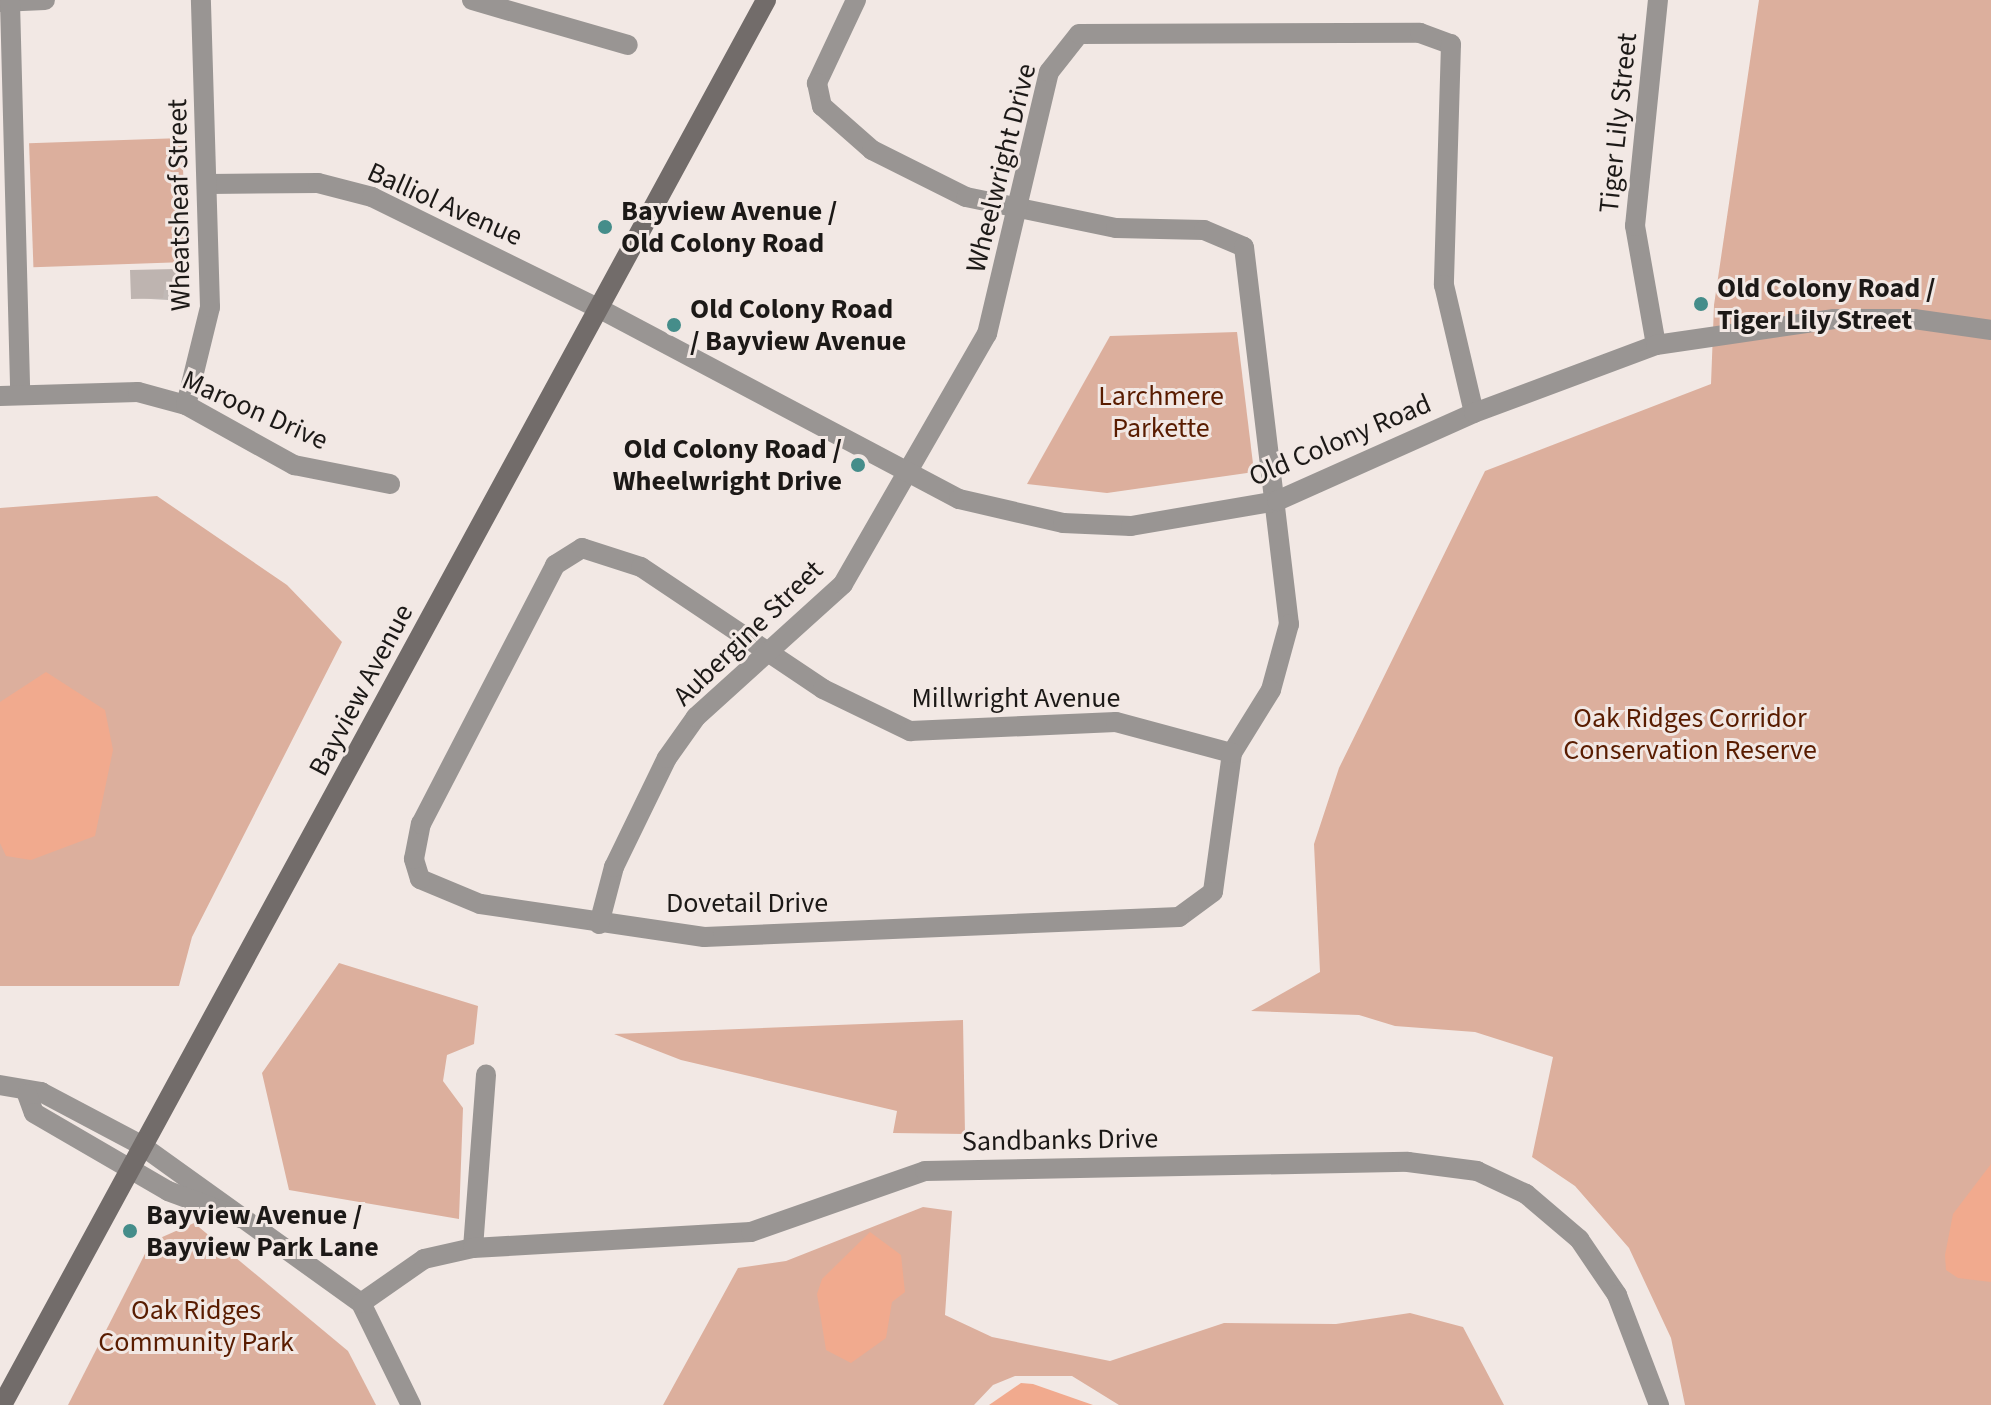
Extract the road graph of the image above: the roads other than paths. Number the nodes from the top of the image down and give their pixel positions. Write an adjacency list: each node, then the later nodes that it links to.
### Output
1 (45, 0): 7 (street)
2 (201, 0): 9 (street, Wheatsheaf Street)
3 (472, 0): 8 (street)
4 (766, 0): 11 (main road, Bayview Avenue)
5 (856, 0): 10 (street)
6 (1658, 0): 13 (street, Tiger Lily Street)
7 (5, 2): 14 (street)
8 (628, 45)
9 (209, 184): 11 (street, Balliol Avenue); 15 (street, Wheatsheaf Street)
10 (1019, 208): 16 (street, Wheelwright Drive); 17 (street, Wheelwright Drive); 19 (street, Dovetail Drive)
11 (602, 310): 17 (street, Old Colony Road); 26 (main road, Bayview Avenue)
12 (1991, 330): 13 (street, Old Colony Road)
13 (1656, 345): 16 (street, Old Colony Road)
14 (10, 395): 15 (street, Maroon Drive)
15 (186, 405): 18 (street, Maroon Drive)
16 (1474, 413): 19 (street, Old Colony Road)
17 (909, 476): 19 (street, Old Colony Road); 20 (street, Aubergine Street)
18 (390, 484)
19 (1277, 501): 21 (street, Dovetail Drive)
20 (769, 650): 21 (street, Millwright Avenue); 22 (street, Aubergine Street); 22 (street, Dovetail Drive)
21 (1232, 753): 22 (street, Dovetail Drive)
22 (599, 924)
23 (486, 1074): 29 (street)
24 (0, 1085): 25 (street)
25 (27, 1094): 26 (street); 27 (street)
26 (141, 1145): 27 (main road, Bayview Avenue); 28 (street)
27 (129, 1166): 28 (street); 31 (main road, Bayview Avenue)
28 (241, 1218): 30 (street)
29 (473, 1248): 30 (street, Sandbanks Drive); 33 (street, Sandbanks Drive)
30 (361, 1303): 32 (street)
31 (2, 1405)
32 (411, 1405)
33 (1659, 1405)

